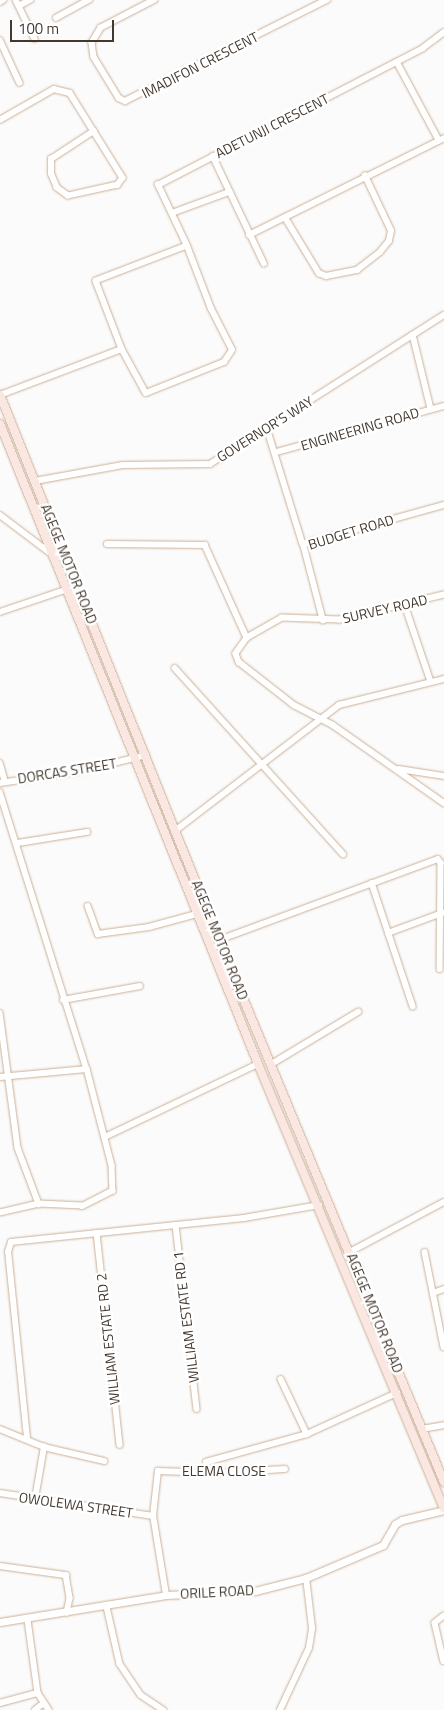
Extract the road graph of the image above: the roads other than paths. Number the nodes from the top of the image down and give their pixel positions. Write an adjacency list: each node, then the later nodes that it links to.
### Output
1 (16, 0): 6 (street)
2 (30, 0): 6 (street)
3 (89, 0): 7 (street)
4 (155, 0): 5 (street, IMADIFON CRESCENT)
5 (327, 0)
6 (19, 6): 9 (street)
7 (56, 18)
8 (444, 32): 11 (street, ADETUNJI CRESCENT)
9 (36, 39)
10 (0, 40): 12 (street)
11 (397, 62): 15 (street); 16 (street, ADETUNJI CRESCENT)
12 (20, 83)
13 (0, 120): 14 (street)
14 (94, 131): 14 (street)
15 (442, 139): 17 (street)
16 (213, 156): 18 (street); 19 (street, ADETUNJI CRESCENT)
17 (364, 176): 20 (street); 20 (street)
18 (229, 192): 19 (street); 21 (street)
19 (172, 213): 22 (street, ADETUNJI CRESCENT)
20 (285, 217): 21 (street)
21 (249, 235): 23 (street)
22 (187, 246): 26 (street, ADETUNJI CRESCENT); 26 (street, ADETUNJI CRESCENT)
23 (264, 263)
24 (444, 315): 25 (street, GOVERNOR'S WAY)
25 (413, 335): 29 (street); 31 (street, GOVERNOR'S WAY)
26 (122, 350): 27 (street)
27 (0, 395): 33 (main road, AGEGE MOTOR ROAD)
28 (444, 406): 29 (street, ENGINEERING ROAD)
29 (431, 409): 32 (street, ENGINEERING ROAD)
30 (0, 424): 39 (main road, AGEGE MOTOR ROAD)
31 (267, 428): 32 (street); 33 (street, GOVERNOR'S WAY)
32 (277, 452): 37 (street)
33 (35, 481): 38 (main road, AGEGE MOTOR ROAD)
34 (444, 505): 37 (street, BUDGET ROAD)
35 (0, 515): 39 (street)
36 (107, 544): 45 (street)
37 (303, 544): 44 (street, BUDGET ROAD)
38 (64, 552): 39 (street); 50 (main road, AGEGE MOTOR ROAD)
39 (52, 554): 40 (main road, AGEGE MOTOR ROAD)
40 (68, 589): 43 (street); 51 (main road, AGEGE MOTOR ROAD)
41 (444, 596): 42 (street, SURVEY ROAD)
42 (405, 604): 44 (street, SURVEY ROAD); 48 (street)
43 (0, 612)
44 (323, 620): 45 (street, SURVEY ROAD)
45 (247, 638): 49 (street)
46 (175, 668): 52 (street)
47 (444, 679): 48 (street)
48 (432, 682): 49 (street)
49 (316, 720): 52 (street); 54 (street)
50 (146, 755): 51 (street, DORCAS STREET); 59 (main road, AGEGE MOTOR ROAD)
51 (135, 759): 56 (street, DORCAS STREET); 66 (main road, AGEGE MOTOR ROAD)
52 (261, 762): 59 (street); 62 (street)
53 (0, 763): 56 (street)
54 (397, 768): 55 (street); 58 (street)
55 (444, 776)
56 (2, 782)
57 (0, 792): 61 (street)
58 (444, 803)
59 (176, 831): 68 (main road, AGEGE MOTOR ROAD)
60 (87, 832): 61 (street)
61 (18, 843): 73 (street)
62 (343, 854)
63 (372, 883): 65 (street); 67 (street); 68 (street)
64 (88, 906): 66 (street)
65 (442, 913): 67 (street); 69 (street)
66 (197, 914): 71 (main road, AGEGE MOTOR ROAD)
67 (388, 933): 74 (street)
68 (219, 940): 70 (main road, AGEGE MOTOR ROAD)
69 (440, 969)
70 (235, 978): 71 (main road); 77 (main road, AGEGE MOTOR ROAD)
71 (225, 981): 78 (main road, AGEGE MOTOR ROAD)
72 (140, 986): 73 (street)
73 (62, 1000): 81 (street)
74 (413, 1006)
75 (358, 1012): 80 (street)
76 (0, 1013): 82 (street)
77 (260, 1038): 78 (main road); 80 (main road, AGEGE MOTOR ROAD)
78 (250, 1042): 79 (main road, AGEGE MOTOR ROAD)
79 (258, 1064): 84 (street); 87 (main road, AGEGE MOTOR ROAD)
80 (270, 1065): 91 (main road, AGEGE MOTOR ROAD)
81 (88, 1069): 82 (street); 84 (street)
82 (11, 1076): 83 (street); 86 (street)
83 (0, 1077)
84 (104, 1137): 86 (street)
85 (444, 1202): 91 (street)
86 (39, 1204): 88 (street)
87 (320, 1205): 89 (street); 97 (main road, AGEGE MOTOR ROAD)
88 (0, 1214)
89 (176, 1225): 90 (street); 98 (street, WILLIAM ESTATE RD 1)
90 (97, 1233): 103 (street); 104 (street, WILLIAM ESTATE RD 2)
91 (350, 1252): 101 (main road, AGEGE MOTOR ROAD)
92 (425, 1252): 94 (street)
93 (444, 1288): 94 (street)
94 (433, 1292): 95 (street)
95 (444, 1347)
96 (281, 1379): 102 (street)
97 (397, 1393): 102 (street); 113 (main road, AGEGE MOTOR ROAD)
98 (197, 1409)
99 (444, 1425): 101 (street)
100 (0, 1429): 103 (street)
101 (422, 1429): 110 (main road, AGEGE MOTOR ROAD)
102 (307, 1434): 107 (street)
103 (27, 1438): 105 (street)
104 (120, 1445)
105 (44, 1447): 106 (street); 112 (street)
106 (104, 1461)
107 (206, 1462)
108 (164, 1470): 109 (street, ELEMA CLOSE); 114 (street, OWOLEWA STREET)
109 (285, 1470)
110 (444, 1482)
111 (0, 1493): 112 (street, OWOLEWA STREET)
112 (36, 1499): 114 (street, OWOLEWA STREET)
113 (444, 1509): 116 (street, ORILE ROAD)
114 (153, 1516): 117 (street, OWOLEWA STREET)
115 (0, 1566): 119 (street)
116 (306, 1578): 117 (street, ORILE ROAD); 130 (street)
117 (166, 1595): 118 (street, ORILE ROAD)
118 (107, 1607): 119 (street, ORILE ROAD); 129 (street)
119 (67, 1613): 121 (street, ORILE ROAD)
120 (444, 1616): 123 (street)
121 (28, 1620): 122 (street, ORILE ROAD); 124 (street)
122 (0, 1622)
123 (444, 1661)
124 (38, 1693): 125 (street); 126 (street)
125 (0, 1703)
126 (44, 1704): 127 (street); 128 (street)
127 (35, 1710)
128 (49, 1710)
129 (163, 1710)
130 (280, 1710)

